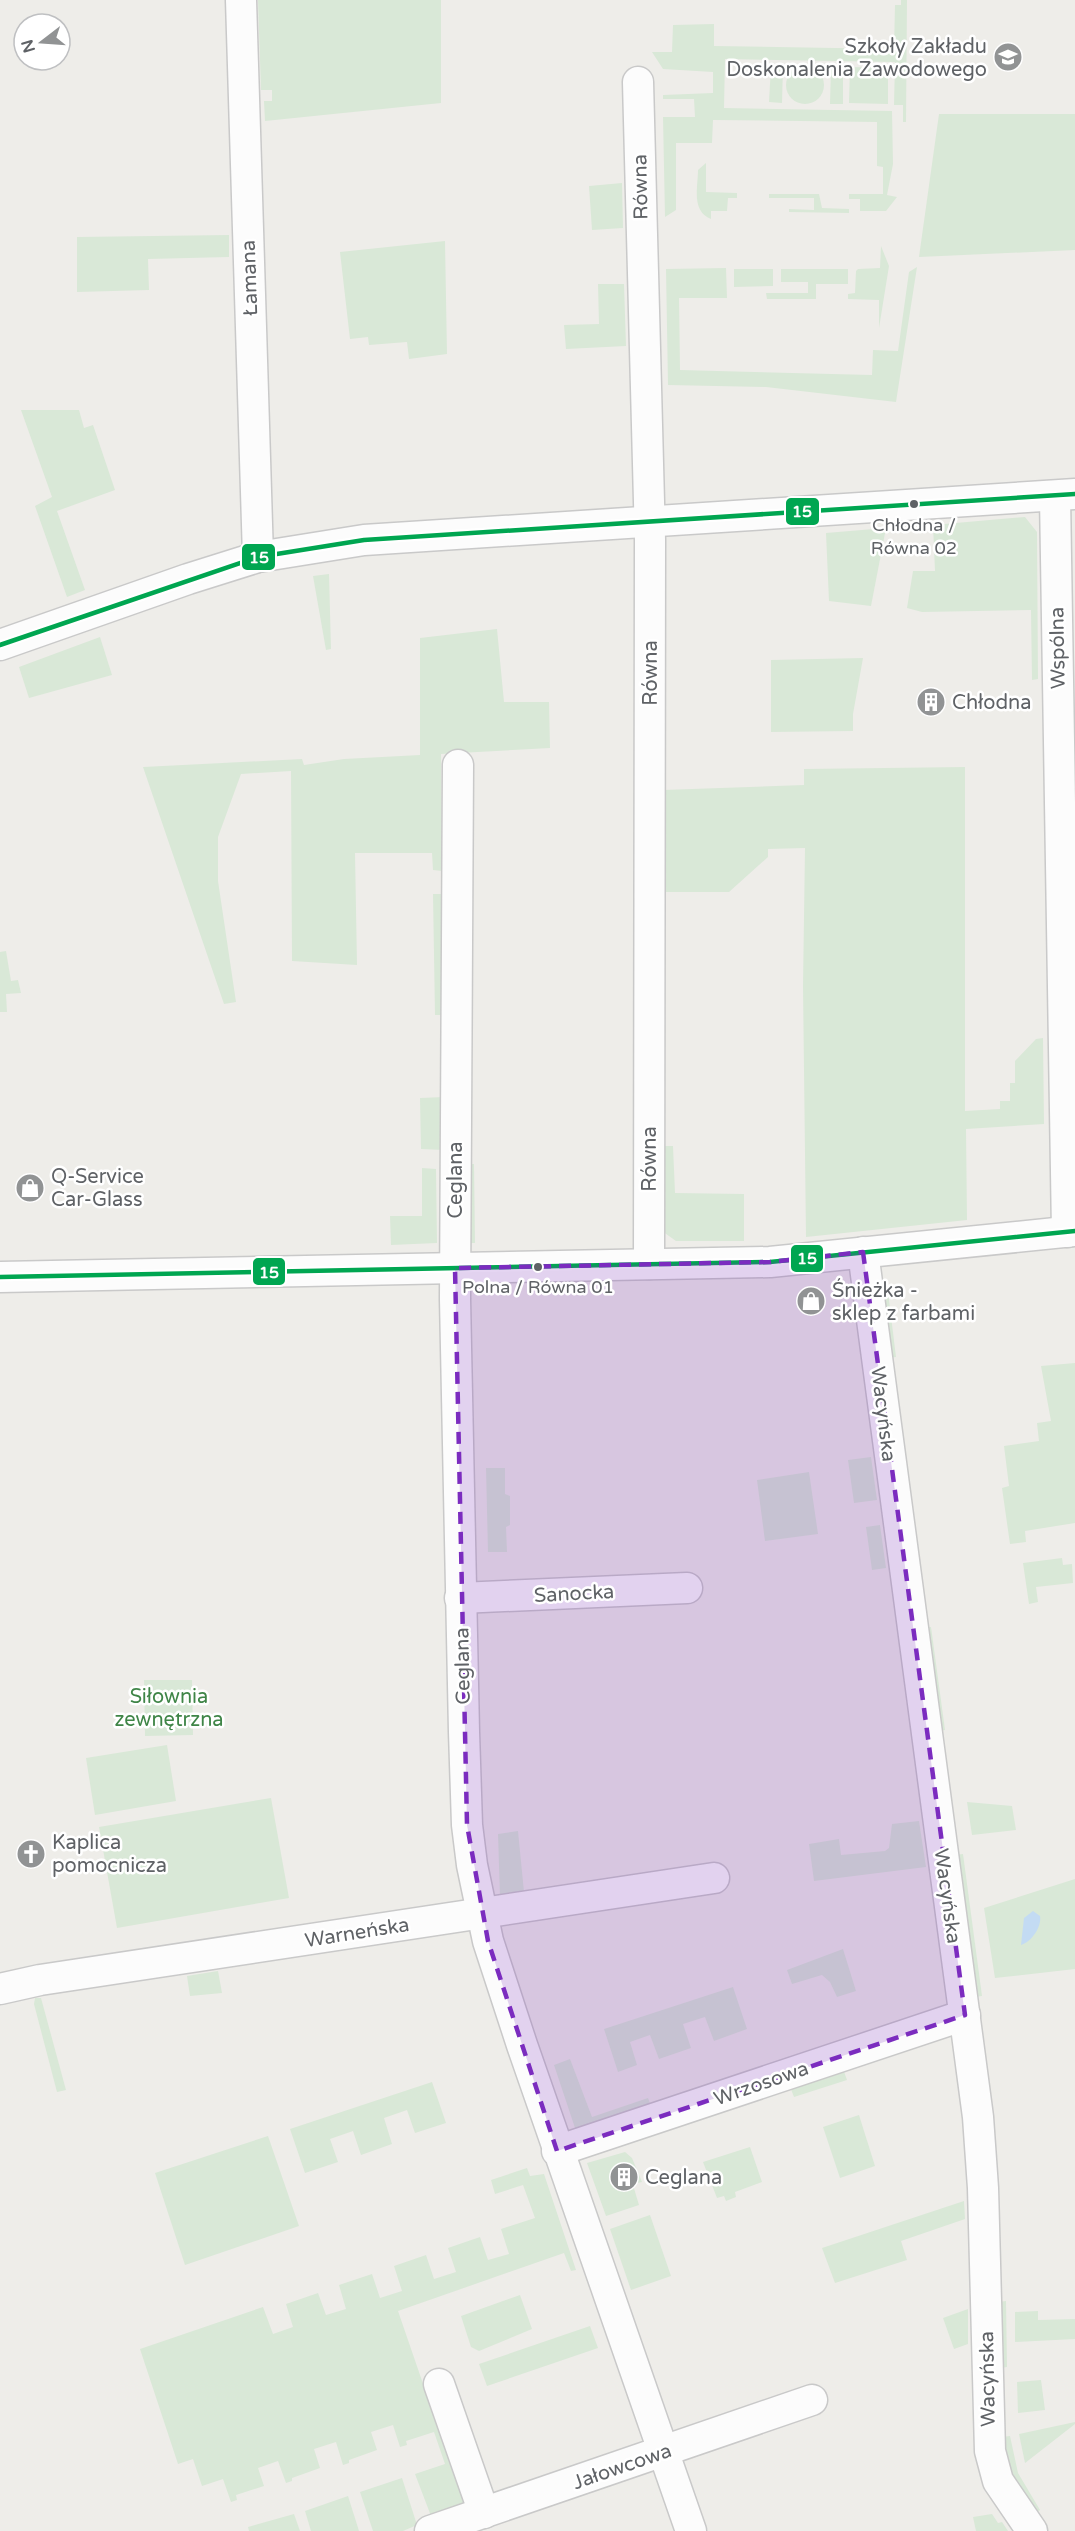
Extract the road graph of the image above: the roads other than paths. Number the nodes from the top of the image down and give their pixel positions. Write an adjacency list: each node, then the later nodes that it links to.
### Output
1 (241, 0): 5 (street, Łamana)
2 (638, 82): 4 (street, Równa)
3 (1065, 495): 4 (street); 8 (street, Wspólna)
4 (649, 522): 5 (street); 10 (street, Równa)
5 (258, 557): 6 (street)
6 (0, 645)
7 (458, 765): 11 (street, Ceglana)
8 (1071, 1231): 9 (street)
9 (863, 1252): 10 (street); 18 (street, Wacyńska)
10 (649, 1264): 11 (street)
11 (455, 1268): 12 (street); 14 (street, Ceglana)
12 (0, 1277)
13 (687, 1588): 14 (street, Sanocka)
14 (460, 1598): 16 (street, Ceglana)
15 (714, 1878): 16 (street, Warneńska)
16 (481, 1913): 17 (street, Warneńska); 19 (street, Ceglana)
17 (0, 1989)
18 (965, 2015): 19 (street, Wrzosowa); 26 (street, Wacyńska)
19 (557, 2151): 22 (street, Ceglana)
20 (439, 2384): 23 (street)
21 (812, 2400): 22 (street, Jałowcowa)
22 (663, 2451): 23 (street, Jałowcowa); 25 (street, Ceglana)
23 (483, 2513): 24 (street, Jałowcowa)
24 (430, 2531)
25 (691, 2531)
26 (1032, 2531)

